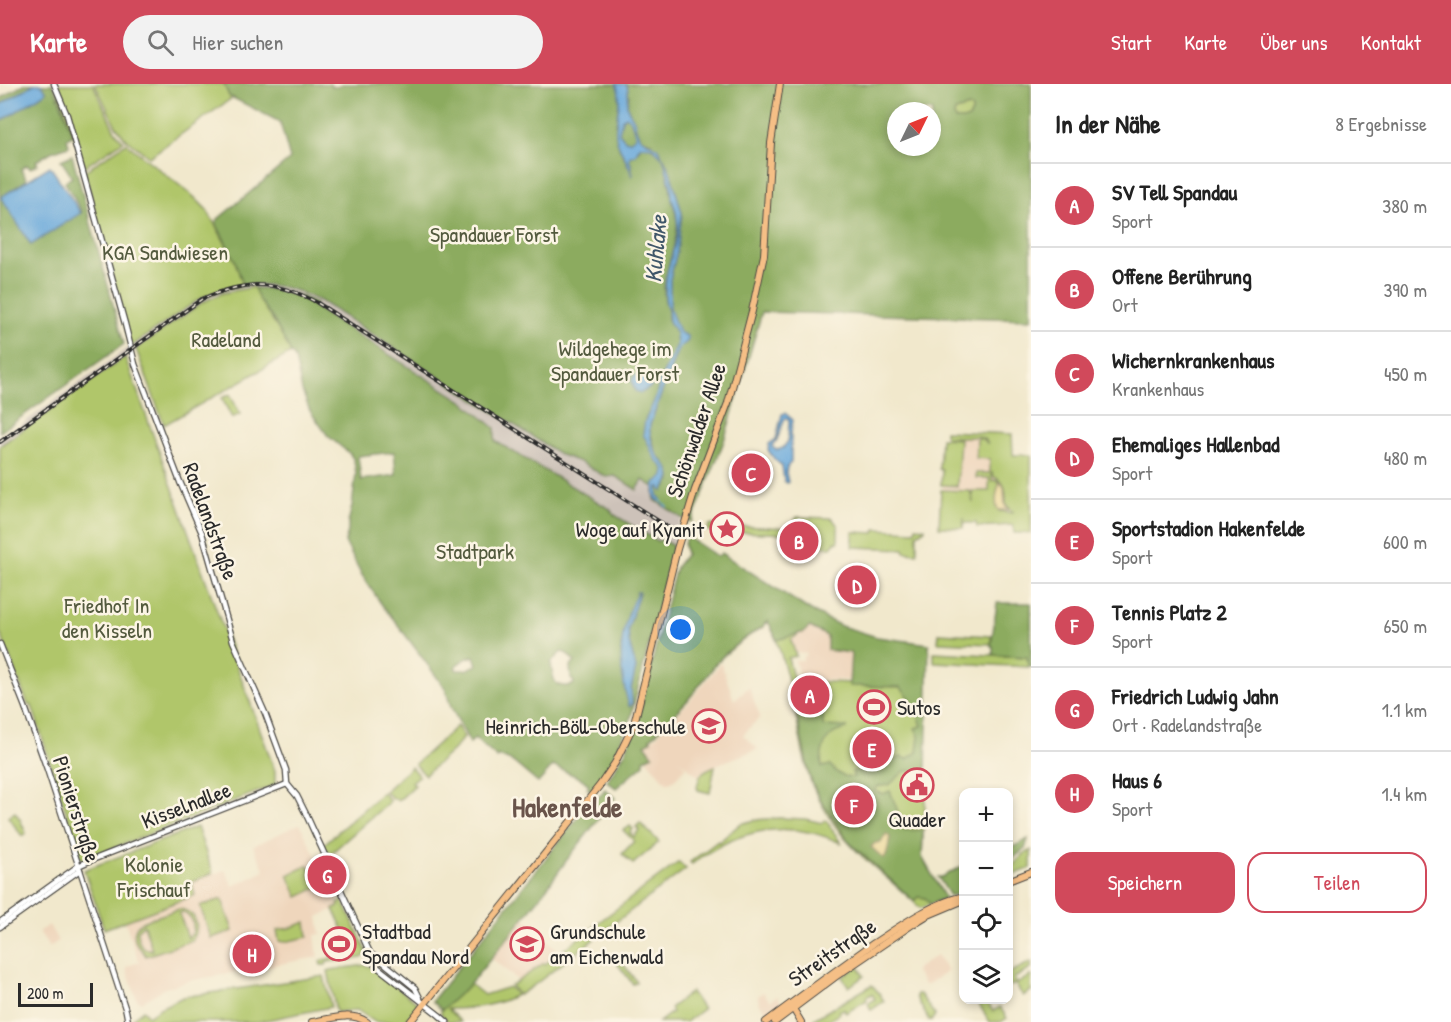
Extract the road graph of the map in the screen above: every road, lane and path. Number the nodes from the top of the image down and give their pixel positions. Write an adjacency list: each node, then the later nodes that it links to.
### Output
1 (54, 84): 4 (street, Radelandstraße)
2 (780, 84): 11 (main road, Schönwalder Allee)
3 (0, 644): 5 (street, Pionierstraße)
4 (287, 784): 5 (street, Kisselnallee); 11 (street, Radelandstraße)
5 (79, 868): 9 (street); 10 (street); 13 (street, Pionierstraße)
6 (1031, 872): 7 (main road)
7 (1013, 879)
8 (959, 899): 12 (main road, Streitstraße)
9 (0, 922)
10 (0, 927)
11 (423, 1002): 16 (main road, Schönwalder Allee); 17 (street)
12 (790, 1007): 18 (main road, Streitstraße); 19 (main road, Streitstraße); 20 (main road)
13 (128, 1021)
14 (312, 1022): 15 (main road)
15 (367, 1022)
16 (410, 1022)
17 (447, 1022)
18 (766, 1022)
19 (775, 1022)
20 (799, 1022)

